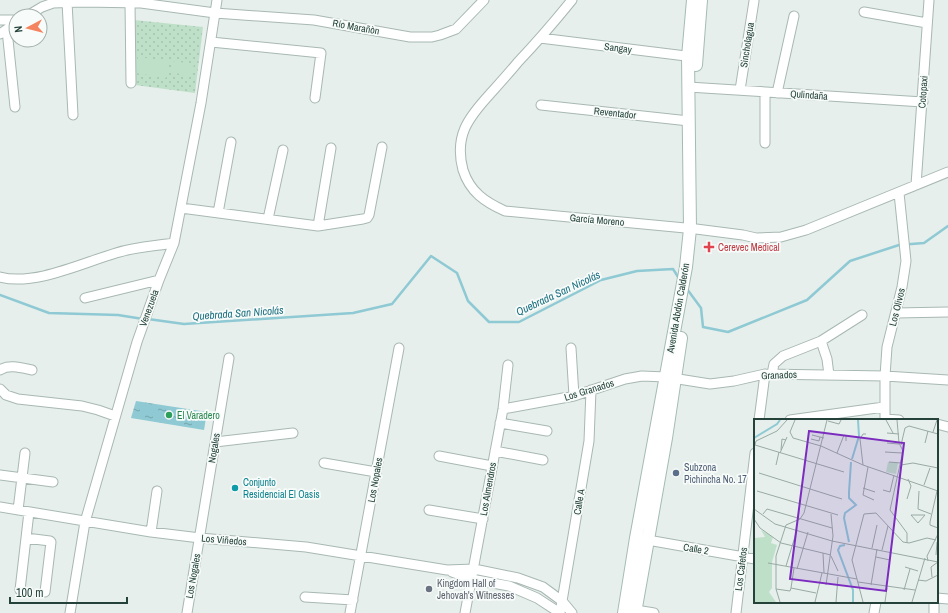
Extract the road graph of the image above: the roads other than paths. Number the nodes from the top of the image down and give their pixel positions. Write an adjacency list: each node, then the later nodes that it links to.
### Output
1 (217, 0): 13 (street, Venezuela)
2 (484, 0): 13 (street, Río Marañòn)
3 (572, 0): 17 (street, García Moreno)
4 (693, 0): 19 (main road, Avenida Abdón Calderón)
5 (701, 0): 19 (main road, Avenida Abdón Calderón)
6 (929, 0): 15 (street, Cotopaxi)
7 (754, 1): 22 (street, Sincholagua)
8 (67, 2): 10 (street, Río Marañòn); 11 (street, Río Marañòn); 29 (street)
9 (140, 2): 10 (street, Río Marañòn); 13 (street, Río Marañòn)
10 (130, 3): 20 (street)
11 (40, 8)
12 (864, 12): 15 (street)
13 (215, 13): 18 (street, Venezuela)
14 (794, 16): 24 (street)
15 (927, 23): 26 (street, Cotopaxi)
16 (4, 32): 28 (street)
17 (540, 38): 19 (street, Sangay); 43 (street, García Moreno)
18 (211, 42): 25 (street); 39 (street, Venezuela)
19 (692, 57): 21 (main road, Avenida Abdón Calderón)
20 (131, 83)
21 (692, 87): 22 (street, Qulindaña); 30 (main road, Avenida Abdón Calderón); 43 (main road, Avenida Abdón Calderón)
22 (740, 90): 23 (street, Qulindaña)
23 (765, 92): 24 (street, Qulindaña); 32 (street)
24 (777, 93): 26 (street, Qulindaña)
25 (314, 98)
26 (923, 102): 37 (street, Cotopaxi)
27 (541, 105): 30 (street, Reventador)
28 (15, 107)
29 (73, 115)
30 (689, 121): 43 (main road, Avenida Abdón Calderón)
31 (231, 142): 40 (street)
32 (765, 144)
33 (382, 147): 42 (street)
34 (331, 148): 42 (street)
35 (283, 150): 41 (street)
36 (948, 172): 37 (street, García Moreno)
37 (916, 185): 38 (street, García Moreno)
38 (899, 193): 43 (street, García Moreno); 49 (street, Los Olivos)
39 (181, 208): 40 (street); 44 (street, Venezuela)
40 (218, 213): 41 (street)
41 (268, 219): 42 (street)
42 (318, 226)
43 (693, 229): 61 (main road, Avenida Abdón Calderón)
44 (174, 243): 45 (street); 46 (street, Venezuela)
45 (0, 276)
46 (159, 280): 47 (street); 68 (street, Venezuela)
47 (85, 298)
48 (948, 312): 49 (street)
49 (896, 313): 60 (street, Los Olivos)
50 (862, 315): 51 (street)
51 (822, 341): 58 (street); 59 (street)
52 (399, 348): 85 (street, Los Nopales)
53 (571, 348): 65 (street)
54 (229, 358): 77 (street, Nogales)
55 (508, 365): 67 (street, Los Almendros)
56 (0, 370): 57 (street)
57 (32, 370)
58 (768, 374): 59 (street, Granados); 61 (street, Granados); 69 (street)
59 (829, 375): 60 (street, Granados)
60 (885, 376): 62 (street, Granados); 66 (street, Los Olivos)
61 (671, 378): 64 (street, Los Granados); 99 (main road, Avenida Abdón Calderón)
62 (948, 380)
63 (0, 388): 68 (street)
64 (591, 390): 65 (street, Los Granados); 112 (street, Calle A)
65 (574, 396): 67 (street, Los Granados)
66 (884, 407): 70 (street); 71 (street, Los Olivos)
67 (503, 409): 72 (street, Los Almendros)
68 (116, 416): 95 (street, Venezuela)
69 (759, 419)
70 (802, 419)
71 (885, 419)
72 (500, 423): 75 (street); 78 (street, Los Almendros)
73 (938, 424): 74 (street)
74 (948, 427)
75 (547, 431)
76 (293, 433): 77 (street)
77 (215, 442): 98 (street, Nogales)
78 (495, 451): 81 (street); 84 (street, Los Almendros)
79 (25, 453): 87 (street)
80 (439, 456): 84 (street)
81 (543, 460)
82 (754, 462): 101 (street, Los Cafetos)
83 (324, 463): 85 (street)
84 (492, 466): 94 (street, Los Almendros)
85 (376, 472): 100 (street, Los Nopales)
86 (0, 475): 87 (street)
87 (22, 478): 88 (street); 91 (street)
88 (53, 482)
89 (157, 491): 96 (street)
90 (0, 507): 91 (street, Los Viñedos)
91 (18, 510): 93 (street, Los Viñedos)
92 (429, 510): 94 (street)
93 (29, 512): 95 (street, Los Viñedos); 97 (street)
94 (483, 519): 103 (street, Los Almendros)
95 (85, 522): 96 (street, Los Viñedos); 115 (street, Venezuela)
96 (151, 532): 98 (street, Los Viñedos)
97 (26, 538): 106 (street); 107 (street)
98 (200, 538): 100 (street, Los Viñedos); 116 (street, Los Nogales)
99 (642, 540): 101 (street, Calle 2); 114 (main road, Avenida Abdón Calderón)
100 (361, 557): 104 (street, Los Viñedos); 111 (street, Los Nopales)
101 (743, 557): 102 (street, Calle 2); 122 (street, Los Cafetos)
102 (754, 559)
103 (474, 569): 104 (street, Los Viñedos); 105 (street, Los Almendros); 112 (street, Los Viñedos)
104 (447, 570): 105 (street, Los Viñedos)
105 (471, 579): 118 (street, Los Almendros); 119 (street, Los Viñedos)
106 (20, 590)
107 (45, 592)
108 (305, 597): 111 (street)
109 (938, 598): 110 (street)
110 (948, 599)
111 (353, 600): 117 (street, Los Nopales)
112 (562, 601): 119 (street, Calle A); 120 (street, Los Viñedos)
113 (876, 603): 123 (street)
114 (630, 611): 121 (street)
115 (70, 613)
116 (187, 613)
117 (350, 613)
118 (465, 613)
119 (560, 613)
120 (572, 613)
121 (654, 613)
122 (736, 613)
123 (874, 613)

